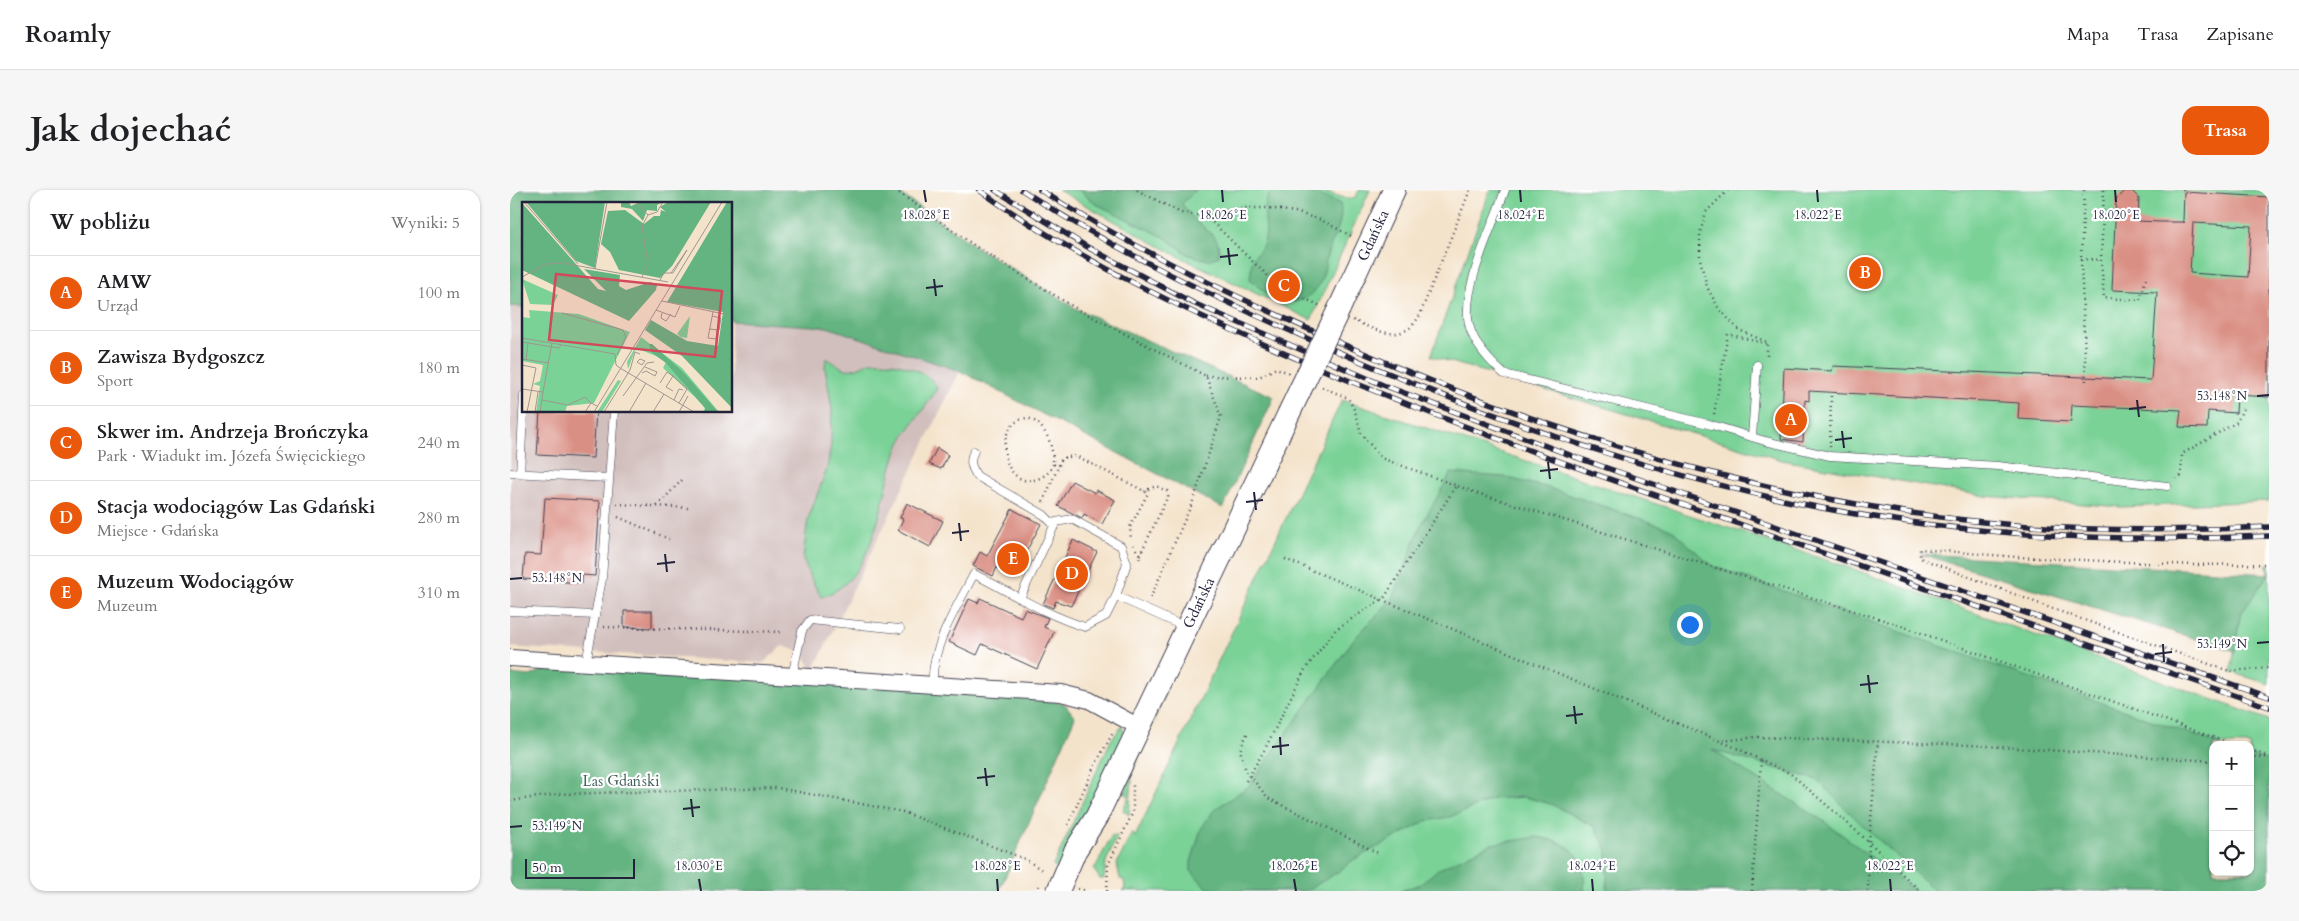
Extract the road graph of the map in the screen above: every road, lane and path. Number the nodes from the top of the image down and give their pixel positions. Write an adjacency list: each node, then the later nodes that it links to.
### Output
1 (895, 190): 15 (path)
2 (1137, 190): 8 (path)
3 (1394, 190): 17 (main road, Gdańska, bridge)
4 (1505, 190): 22 (lane)
5 (1728, 190): 12 (path)
6 (2084, 190): 9 (path)
7 (2104, 190): 10 (path)
8 (1354, 238)
9 (2081, 259): 10 (path); 16 (path)
10 (2100, 260): 11 (path)
11 (2146, 278)
12 (1766, 344): 13 (path); 22 (path)
13 (1766, 360)
14 (1758, 365): 23 (lane)
15 (1206, 376): 17 (path); 49 (path)
16 (2086, 383)
17 (1305, 384): 32 (path); 53 (main road, Gdańska)
18 (1832, 392): 25 (path)
19 (2243, 409): 33 (path)
20 (523, 412): 29 (lane)
21 (614, 412): 30 (lane)
22 (1712, 425): 23 (lane)
23 (1752, 437): 25 (lane)
24 (974, 450): 39 (lane)
25 (1830, 456): 33 (lane)
26 (1053, 464): 26 (path); 27 (path)
27 (1059, 466): 34 (path); 39 (path)
28 (510, 473): 29 (lane)
29 (520, 474): 30 (lane)
30 (609, 478): 35 (lane)
31 (682, 480): 36 (path)
32 (1456, 486): 48 (path); 65 (path)
33 (2166, 486)
34 (1144, 491): 42 (path); 42 (path)
35 (607, 503): 36 (path); 38 (lane)
36 (656, 506): 37 (path)
37 (688, 508)
38 (606, 512): 41 (path); 51 (lane)
39 (1039, 512): 40 (lane)
40 (1054, 526): 46 (lane); 47 (lane)
41 (669, 540)
42 (1140, 555): 44 (path)
43 (1286, 558): 48 (path)
44 (1137, 564)
45 (2269, 564): 58 (path)
46 (1116, 596): 47 (lane); 49 (lane)
47 (1020, 598): 60 (lane)
48 (1384, 598): 64 (path); 72 (path)
49 (1145, 610): 53 (lane)
50 (510, 611): 51 (lane)
51 (595, 615): 52 (lane)
52 (593, 627): 55 (path); 57 (lane)
53 (1186, 628): 61 (main road, Gdańska)
54 (900, 629): 59 (lane)
55 (784, 632)
56 (510, 658): 57 (street)
57 (586, 663): 59 (street)
58 (2269, 668)
59 (792, 676): 60 (street)
60 (933, 685): 61 (street)
61 (1139, 727): 75 (main road, Gdańska)
62 (1114, 731): 77 (path)
63 (1247, 734): 72 (path)
64 (1720, 741): 66 (path); 70 (path)
65 (2224, 741)
66 (1878, 742): 71 (path); 78 (path)
67 (2254, 751): 68 (path)
68 (2268, 756): 69 (path)
69 (2254, 757)
70 (1761, 760): 78 (path); 84 (path)
71 (2209, 761)
72 (1249, 775): 73 (path); 79 (path)
73 (1246, 781)
74 (510, 801): 80 (path)
75 (1097, 816): 81 (main road, Gdańska); 82 (main road, Gdańska)
76 (1129, 821): 83 (path)
77 (1067, 828)
78 (1869, 842): 85 (path); 86 (path)
79 (1380, 854)
80 (1042, 870)
81 (1058, 891)
82 (1082, 891)
83 (1107, 891)
84 (1752, 891)
85 (1868, 891)
86 (1920, 891)

